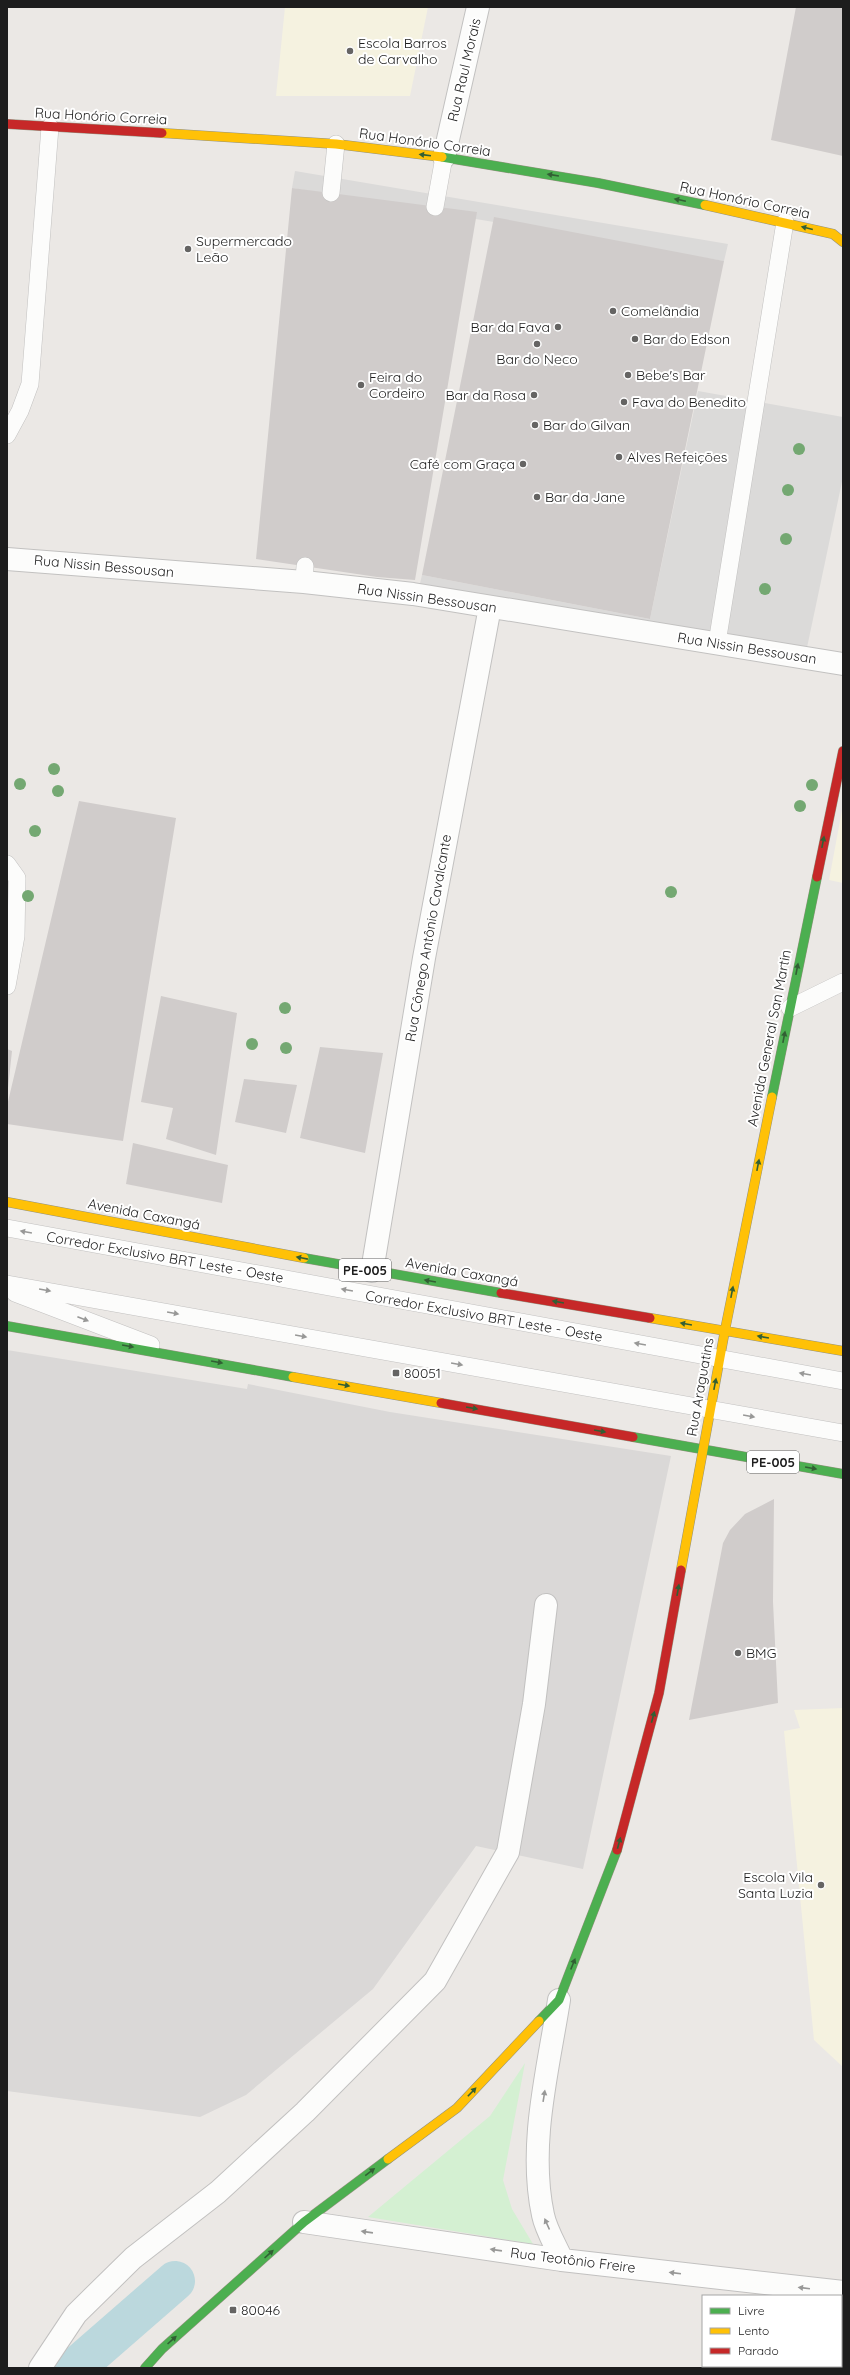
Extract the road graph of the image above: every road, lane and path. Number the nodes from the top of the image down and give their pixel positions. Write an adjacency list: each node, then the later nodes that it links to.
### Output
1 (478, 7): 5 (street, Rua Raul Morais)
2 (7, 124): 3 (main road, Rua Honório Correia)
3 (50, 127): 4 (main road, Rua Honório Correia); 12 (lane)
4 (336, 144): 5 (main road, Rua Honório Correia, one-way to 4); 6 (lane)
5 (444, 157): 7 (lane); 8 (main road, Rua Honório Correia, one-way to 5)
6 (331, 193)
7 (435, 207)
8 (785, 222): 9 (main road, Rua Honório Correia, one-way to 8); 15 (lane)
9 (833, 234): 10 (main road, Rua Honório Correia); 11 (main road, Rua Honório Correia)
10 (843, 234)
11 (843, 242)
12 (7, 435)
13 (7, 559): 14 (street, Rua Nissin Bessousan)
14 (490, 607): 15 (street, Rua Nissin Bessousan); 24 (street, Rua Cônego Antônio Cavalcante)
15 (717, 643): 16 (street, Rua Nissin Bessousan)
16 (843, 664)
17 (843, 751): 21 (main road, Avenida General San Martin, one-way to 17)
18 (7, 864): 20 (lane)
19 (843, 982): 21 (lane)
20 (7, 986)
21 (790, 1008): 28 (main road, Avenida General San Martin, one-way to 21)
22 (7, 1202): 24 (main road, Avenida Caxangá / PE-005, one-way to 22)
23 (7, 1228): 31 (lane, Corredor Exclusivo BRT Leste - Oeste, one-way to 23)
24 (372, 1271): 28 (main road, Avenida Caxangá / PE-005, one-way to 24)
25 (7, 1284): 33 (lane, one-way to 33)
26 (7, 1290): 30 (lane, one-way to 30)
27 (7, 1326): 30 (main road, PE-005, one-way to 30)
28 (725, 1330): 29 (main road, Avenida Caxangá / PE-005, one-way to 28); 31 (main road, Rua Araguatins)
29 (843, 1351)
30 (178, 1355): 35 (main road, PE-005, one-way to 35)
31 (720, 1359): 32 (lane, Corredor Exclusivo BRT Leste - Oeste, one-way to 31); 33 (main road, Rua Araguatins, one-way to 31)
32 (843, 1381)
33 (710, 1409): 34 (lane, one-way to 34); 35 (main road, Rua Araguatins)
34 (843, 1433)
35 (703, 1450): 36 (main road, PE-005, one-way to 36); 38 (main road, Rua Araguatins, one-way to 35)
36 (843, 1474)
37 (546, 1605): 42 (street)
38 (559, 2000): 39 (main road, one-way to 38); 40 (street, one-way to 38)
39 (304, 2222): 40 (street, Rua Teotônio Freire, one-way to 39); 43 (main road, one-way to 39)
40 (562, 2260): 41 (street, Rua Teotônio Freire, one-way to 40)
41 (843, 2292)
42 (40, 2368)
43 (145, 2368)

